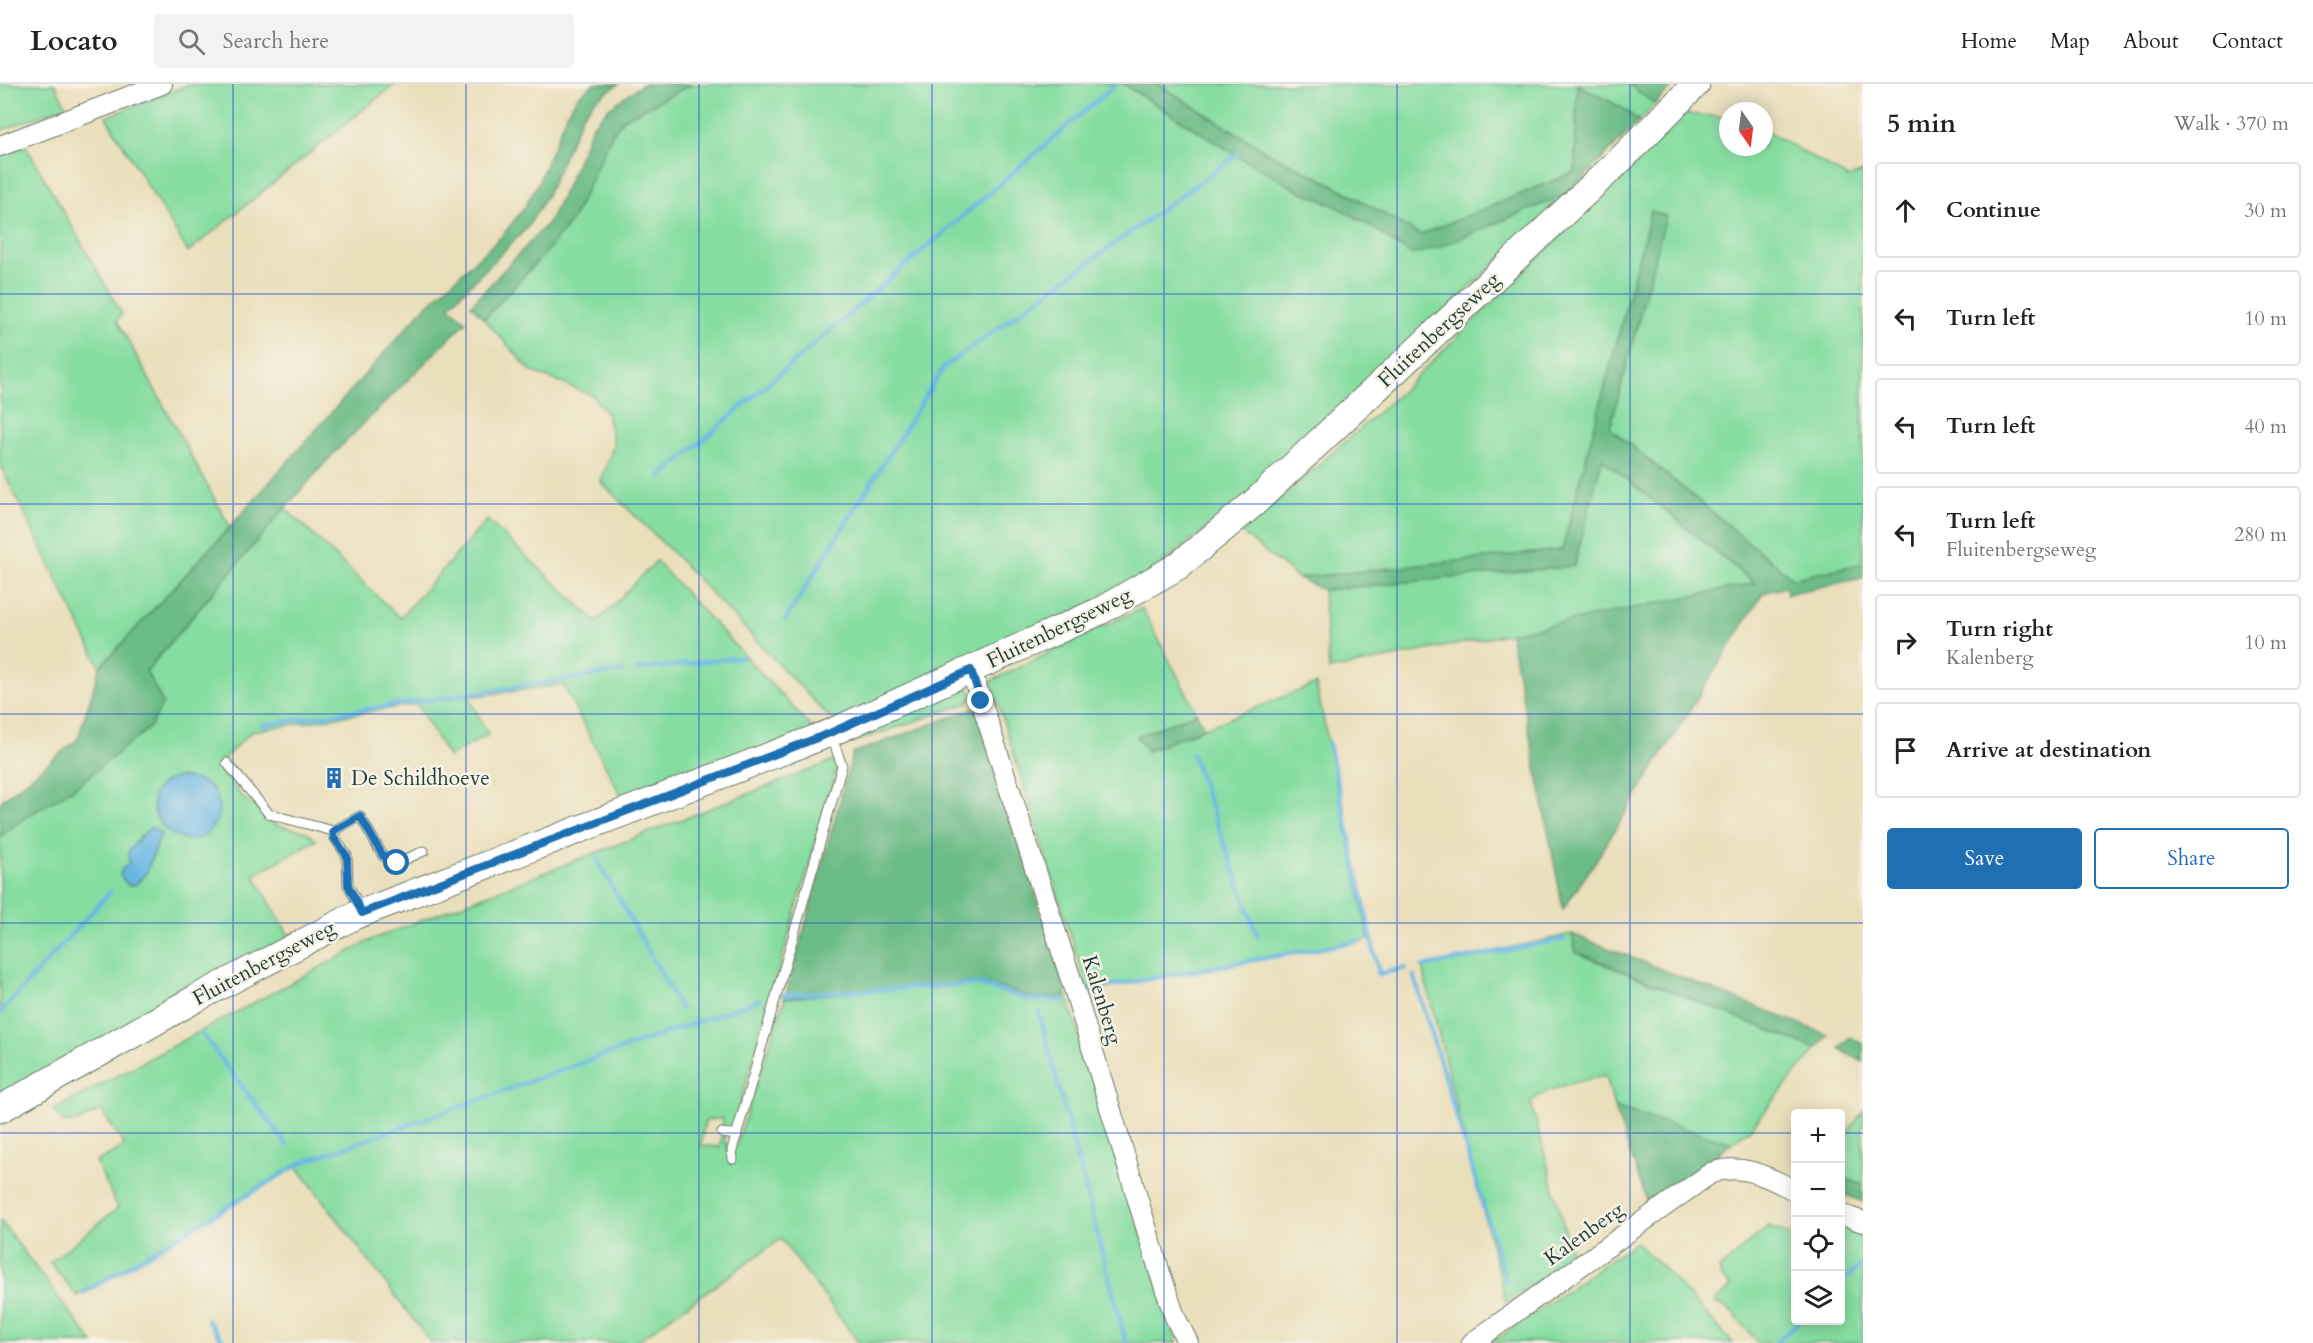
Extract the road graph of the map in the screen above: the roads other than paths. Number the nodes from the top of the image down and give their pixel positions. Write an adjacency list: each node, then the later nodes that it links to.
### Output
1 (162, 84): 3 (street)
2 (1696, 84): 4 (street, Fluitenbergseweg)
3 (0, 146)
4 (971, 670): 5 (street, Fluitenbergseweg); 17 (street, Kalenberg)
5 (830, 733): 9 (street, Fluitenbergseweg); 12 (lane)
6 (227, 763): 7 (lane)
7 (333, 831): 8 (lane); 9 (lane)
8 (424, 851)
9 (362, 913): 10 (street, Fluitenbergseweg)
10 (0, 1109)
11 (722, 1133): 12 (lane)
12 (737, 1135): 13 (lane)
13 (733, 1159)
14 (1791, 1189): 18 (street, Kalenberg)
15 (1845, 1216): 16 (street)
16 (1863, 1222)
17 (1188, 1343)
18 (1472, 1343)

